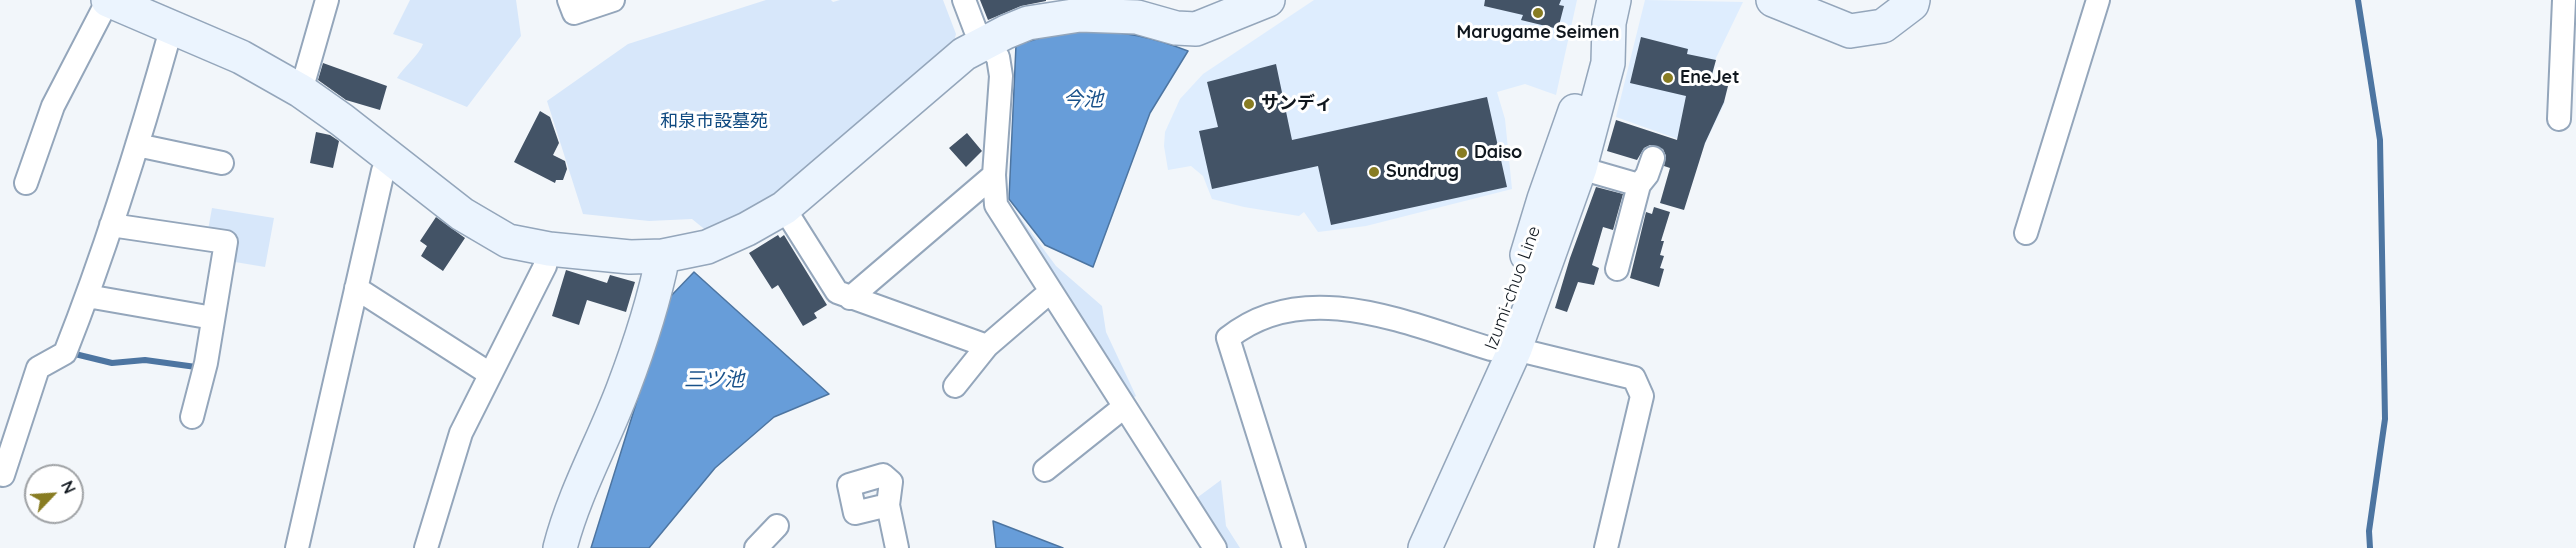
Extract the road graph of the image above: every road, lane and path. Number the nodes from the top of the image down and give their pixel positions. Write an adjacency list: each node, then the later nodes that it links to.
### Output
1 (108, 0): 13 (street); 23 (street)
2 (327, 0): 15 (street)
3 (569, 0): 4 (street)
4 (613, 0)
5 (964, 0): 14 (street)
6 (1268, 0): 11 (street)
7 (1773, 0): 8 (street)
8 (1913, 0)
9 (2098, 0): 27 (street)
10 (2564, 0): 16 (street)
11 (1138, 9): 14 (street)
12 (1612, 11): 21 (street, Izumi-chuo Line); 37 (street, Izumi-chuo Line)
13 (172, 26): 15 (street); 17 (street)
14 (984, 42): 22 (street); 25 (street)
15 (301, 91): 19 (street)
16 (2559, 119)
17 (137, 145): 20 (street); 26 (street)
18 (1653, 158): 24 (street)
19 (390, 159): 28 (street); 31 (street)
20 (222, 163)
21 (1580, 168): 24 (street); 37 (street, Izumi-chuo Line)
22 (994, 176): 32 (street); 34 (street)
23 (26, 183)
24 (1639, 185): 29 (street)
25 (784, 208): 30 (street); 34 (street)
26 (111, 225): 33 (street); 35 (street)
27 (2026, 233)
28 (549, 249): 30 (street); 38 (street)
29 (1614, 253)
30 (663, 256): 48 (street)
31 (356, 288): 38 (street); 46 (street)
32 (1051, 291): 36 (street); 40 (street)
33 (87, 296): 35 (street); 43 (street)
34 (850, 298): 36 (street)
35 (213, 318): 41 (street)
36 (987, 346): 39 (street)
37 (1503, 349): 52 (street); 53 (street, Izumi-chuo Line); 54 (street, Izumi-chuo Line); 55 (street)
38 (490, 374): 47 (street)
39 (955, 386)
40 (1124, 406): 42 (street); 51 (street)
41 (192, 417)
42 (1045, 470)
43 (3, 475)
44 (888, 505): 50 (street)
45 (777, 526): 49 (street)
46 (297, 548)
47 (426, 548)
48 (560, 548)
49 (756, 548)
50 (897, 548)
51 (1215, 548)
52 (1294, 548)
53 (1402, 548)
54 (1425, 548)
55 (1606, 548)

